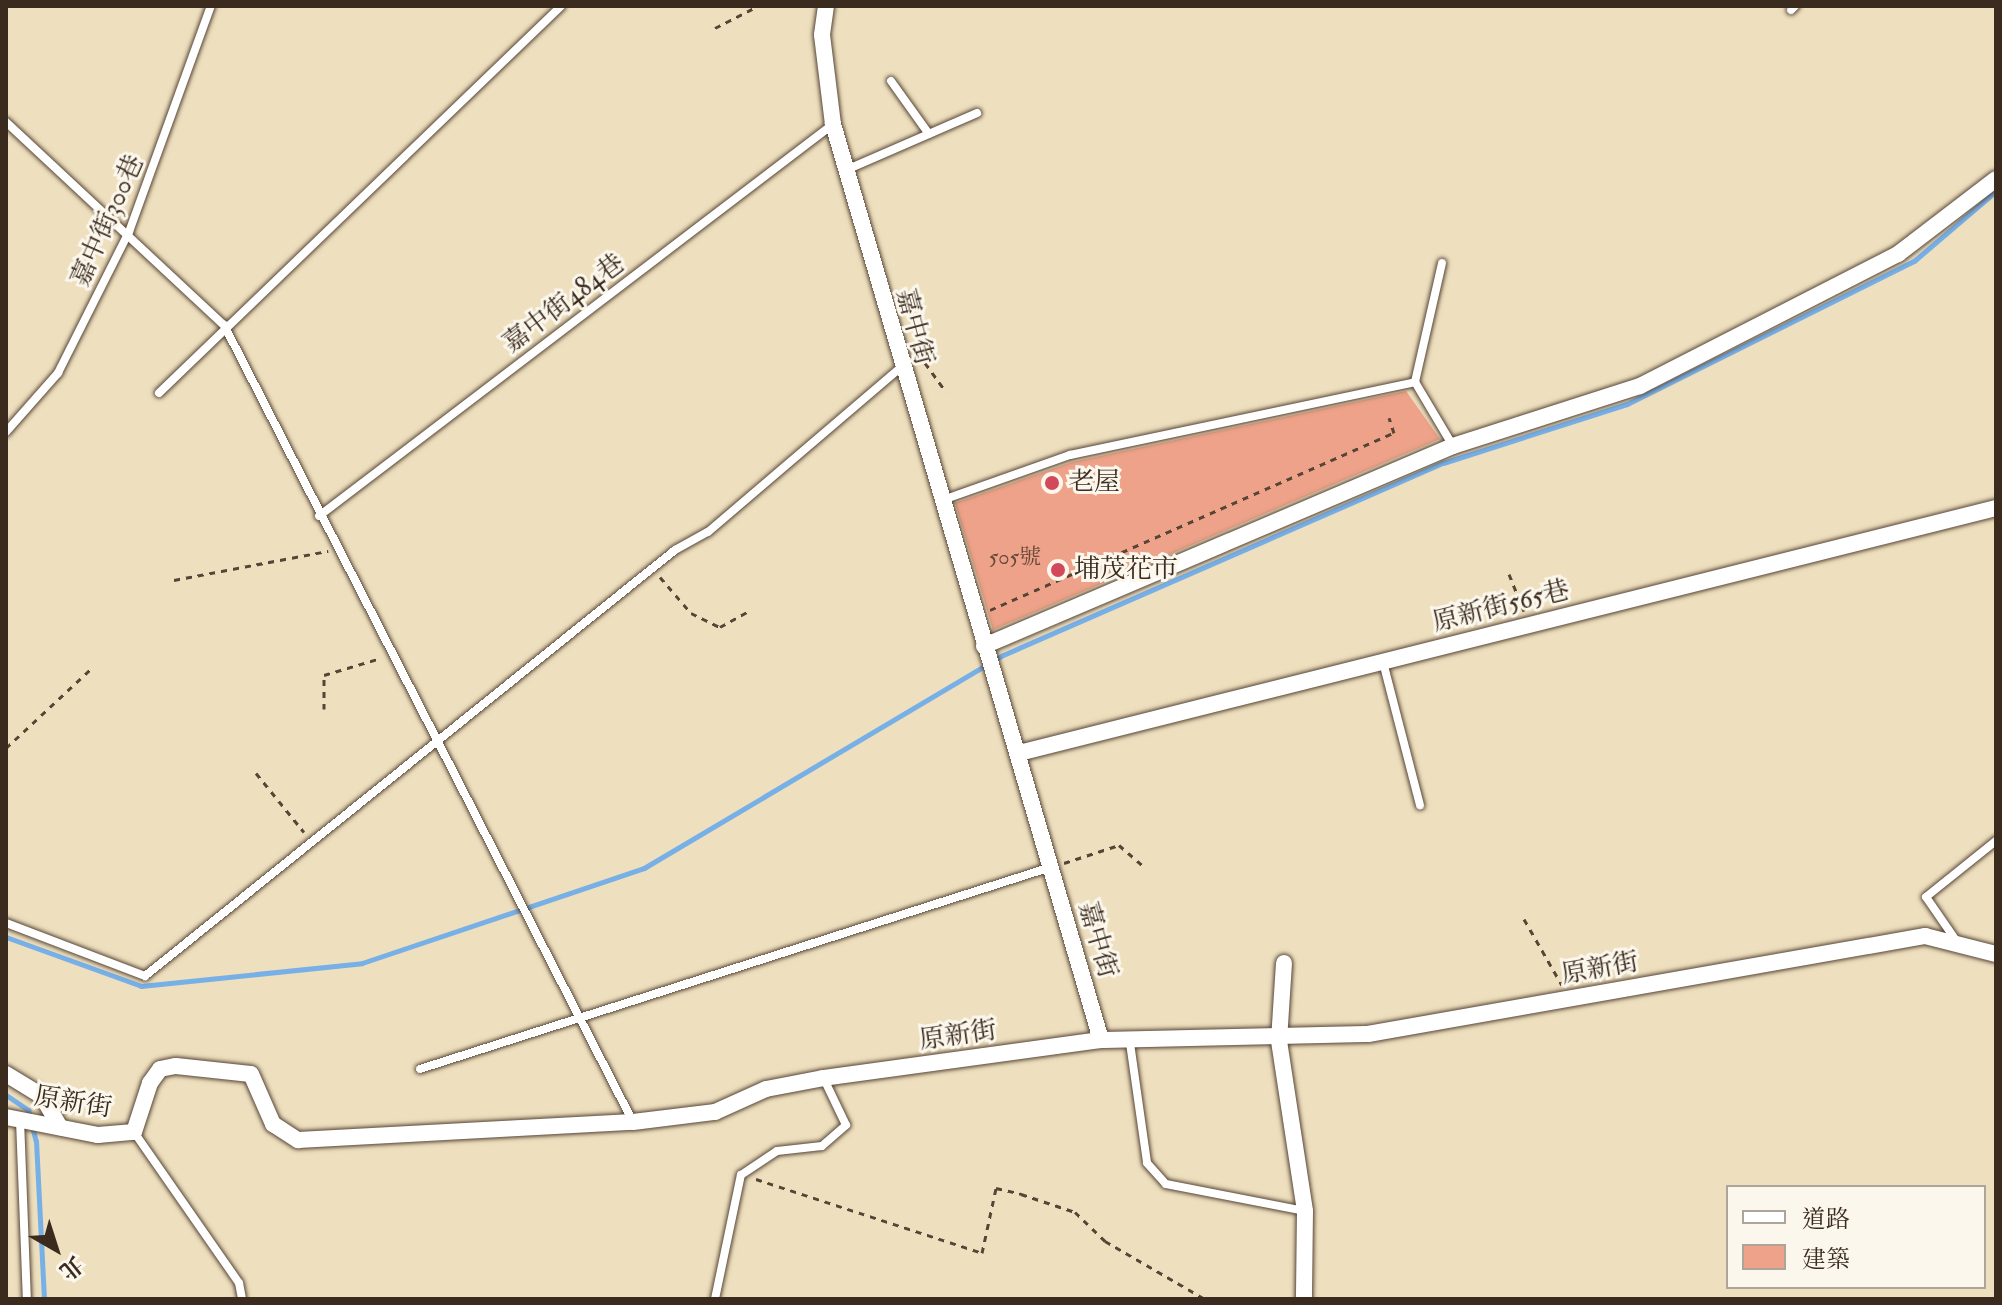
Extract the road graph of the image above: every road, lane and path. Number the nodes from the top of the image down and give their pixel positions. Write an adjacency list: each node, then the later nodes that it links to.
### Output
1 (211, 6): 13 (lane, 嘉中街300巷)
2 (561, 6): 15 (lane)
3 (758, 6): 5 (path)
4 (826, 6): 9 (street, 嘉中街)
5 (715, 28)
6 (891, 81): 10 (lane)
7 (977, 113): 10 (lane)
8 (6, 122): 13 (lane)
9 (833, 124): 11 (street, 嘉中街); 24 (lane, 嘉中街484巷)
10 (929, 134): 11 (lane)
11 (846, 171): 16 (street, 嘉中街)
12 (1996, 179): 21 (street)
13 (129, 232): 15 (lane); 20 (lane, 嘉中街300巷)
14 (1442, 263): 17 (lane)
15 (224, 325): 18 (lane); 24 (lane)
16 (900, 368): 22 (street, 嘉中街); 26 (lane)
17 (1415, 382): 21 (lane); 22 (lane)
18 (159, 393)
19 (1389, 418): 30 (path)
20 (6, 432)
21 (1453, 446): 33 (street)
22 (939, 502): 30 (street, 嘉中街)
23 (1996, 508): 31 (street, 原新街565巷)
24 (319, 516): 25 (lane)
25 (337, 550): 28 (path); 32 (lane)
26 (652, 568): 29 (path); 37 (lane)
27 (1509, 574): 31 (path)
28 (174, 580)
29 (749, 611)
30 (975, 617): 33 (street, 嘉中街)
31 (1529, 625): 34 (street, 原新街565巷)
32 (393, 655): 36 (path); 37 (lane)
33 (988, 657): 39 (street, 嘉中街)
34 (1383, 661): 39 (street, 原新街565巷); 41 (lane)
35 (93, 667): 38 (path)
36 (324, 709)
37 (437, 739): 42 (lane); 52 (lane)
38 (6, 748)
39 (1019, 753): 44 (street, 嘉中街)
40 (256, 773): 42 (path)
41 (1420, 805)
42 (311, 841): 47 (lane)
43 (1996, 841): 48 (lane)
44 (1051, 867): 45 (path); 52 (lane); 53 (street, 嘉中街)
45 (1144, 867)
46 (1524, 919): 51 (path)
47 (6, 923)
48 (1955, 939): 49 (street, 原新街); 51 (street, 原新街)
49 (1996, 954)
50 (1284, 963): 54 (street)
51 (1572, 999): 54 (street, 原新街)
52 (579, 1019): 56 (lane); 60 (lane)
53 (1101, 1040): 55 (street, 原新街); 58 (street, 原新街)
54 (1279, 1041): 55 (street, 原新街); 64 (street)
55 (1130, 1043): 64 (lane)
56 (420, 1069)
57 (6, 1074): 61 (street)
58 (823, 1078): 60 (street, 原新街); 63 (lane)
59 (13, 1118): 61 (street, 原新街); 65 (lane)
60 (633, 1122): 62 (street, 原新街)
61 (54, 1125): 62 (street, 原新街)
62 (134, 1132): 66 (lane)
63 (741, 1175): 67 (lane); 68 (path)
64 (1305, 1211): 69 (street)
65 (27, 1299)
66 (242, 1299)
67 (715, 1299)
68 (1205, 1299)
69 (1304, 1299)

